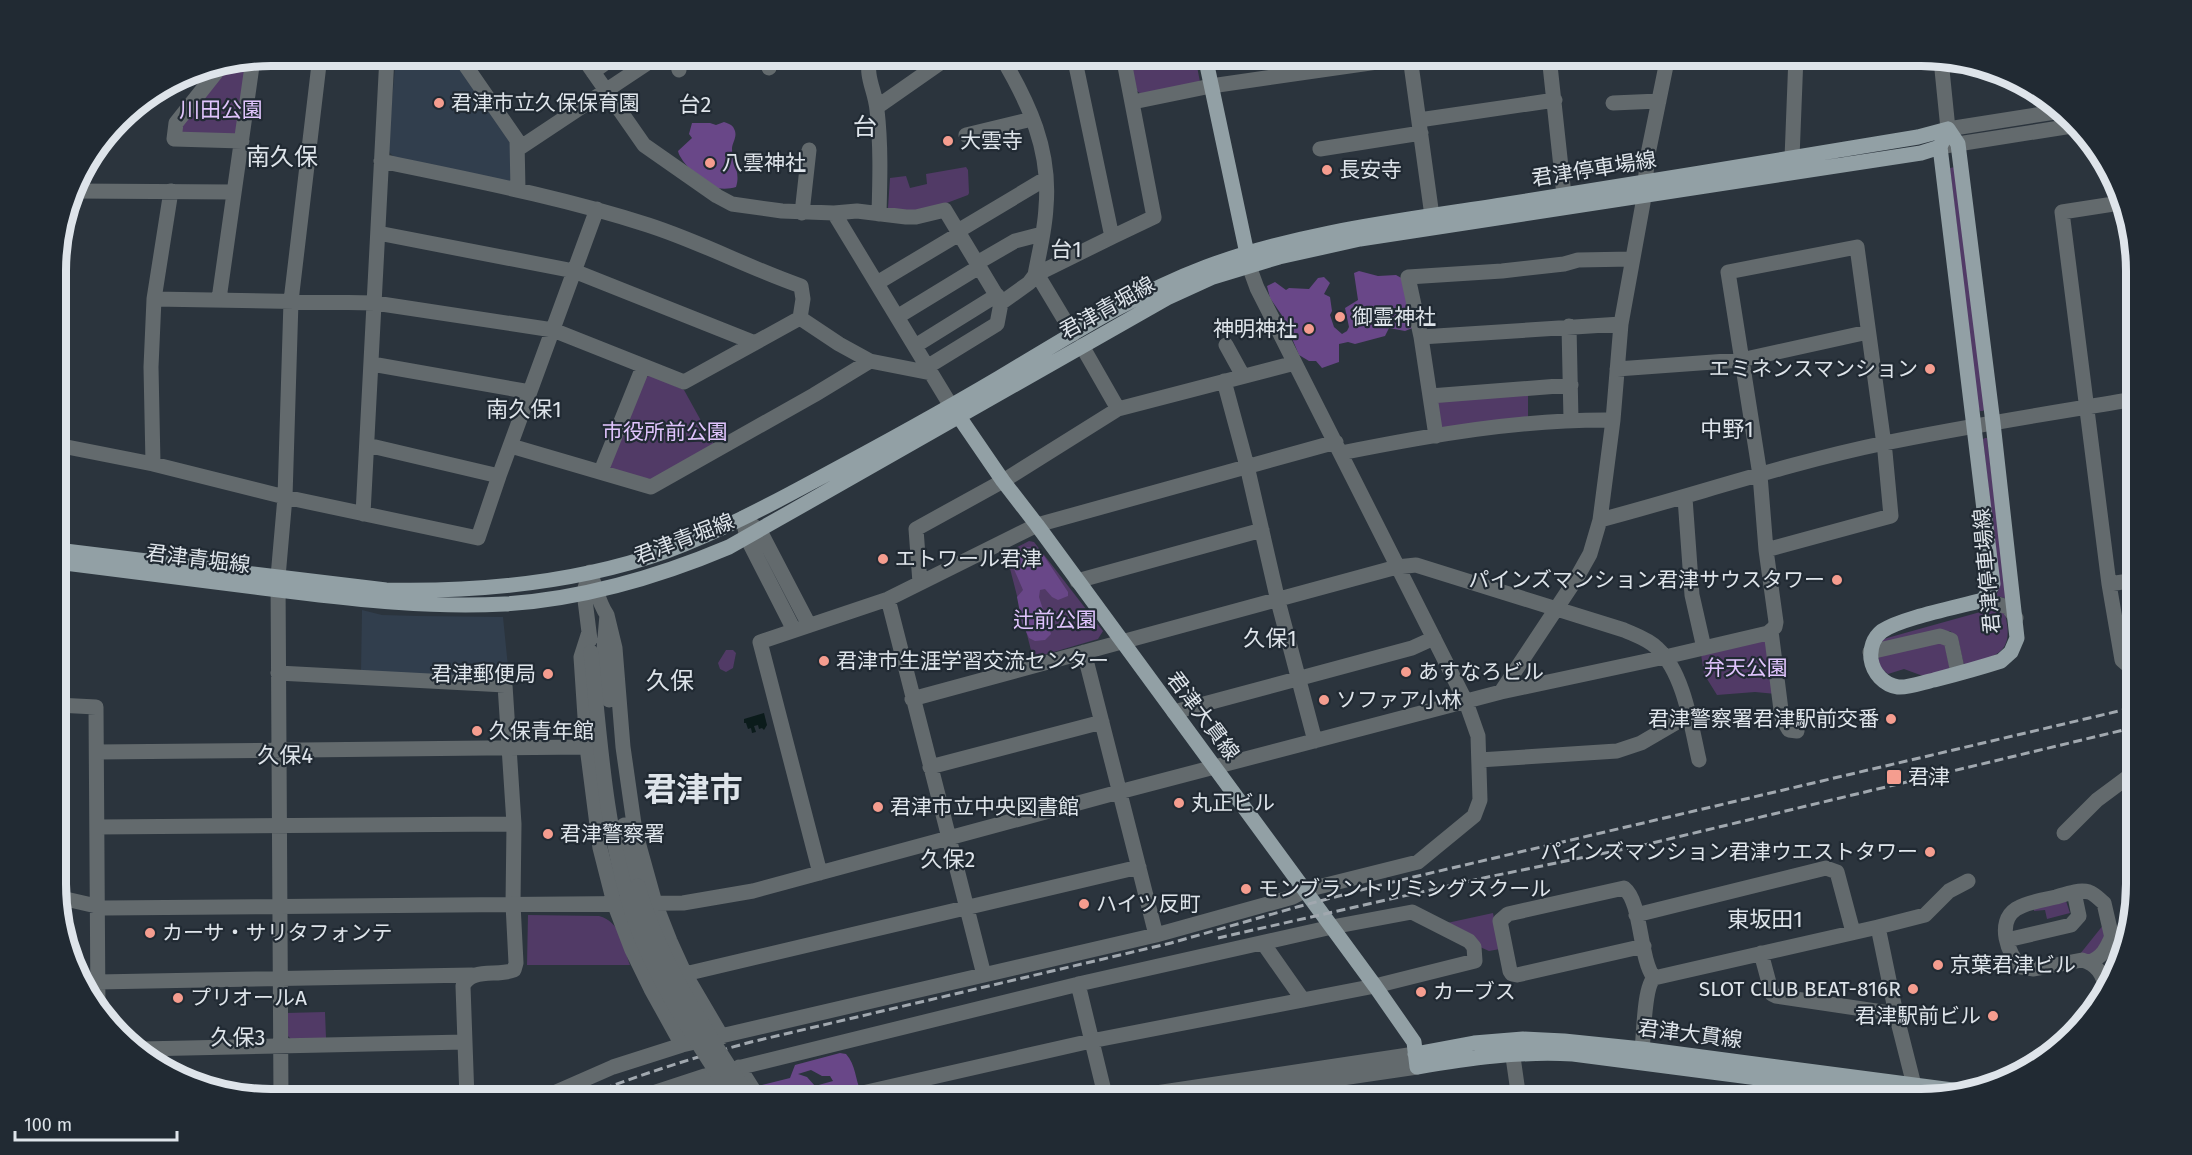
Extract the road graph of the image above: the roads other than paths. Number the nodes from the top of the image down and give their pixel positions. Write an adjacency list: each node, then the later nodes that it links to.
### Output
1 (319, 66): 69 (street)
2 (386, 66): 42 (street)
3 (466, 66): 38 (street)
4 (589, 66): 20 (street)
5 (601, 66): 20 (street)
6 (643, 66): 23 (street)
7 (869, 66): 28 (street)
8 (936, 66): 28 (street)
9 (1007, 66): 30 (street)
10 (1076, 66): 59 (street)
11 (1125, 66): 26 (street)
12 (1207, 66): 22 (main road)
13 (1320, 66): 22 (street)
14 (1415, 66): 31 (street)
15 (1550, 66): 24 (street)
16 (1666, 66): 25 (street)
17 (1796, 66): 41 (street)
18 (252, 67): 35 (street)
19 (1942, 68): 33 (street)
20 (593, 72): 23 (street)
21 (215, 74): 35 (street)
22 (1211, 86): 26 (street); 60 (main road)
23 (606, 91): 38 (street); 52 (street)
24 (1555, 100): 31 (street); 49 (street)
25 (1659, 100): 27 (street); 44 (street)
26 (1133, 102): 59 (street)
27 (1613, 103)
28 (877, 107): 54 (street)
29 (2051, 113): 33 (street)
30 (1032, 118): 34 (street); 43 (street)
31 (1420, 126): 39 (street); 55 (street)
32 (2067, 127): 36 (street)
33 (1948, 129): 36 (main road, 君津停車場線); 37 (main road); 41 (main road, 君津停車場線)
34 (966, 135)
35 (242, 141): 48 (street)
36 (1958, 144): 37 (street); 100 (main road, 君津停車場線)
37 (1940, 147): 44 (main road, 君津停車場線); 101 (main road, 君津停車場線)
38 (518, 149): 45 (street)
39 (1320, 149)
40 (809, 150): 52 (street)
41 (1792, 158): 44 (main road, 君津停車場線)
42 (381, 161): 45 (street); 56 (street)
43 (1045, 179): 57 (street); 58 (street)
44 (1645, 188): 49 (main road, 君津停車場線); 60 (main road, 君津停車場線); 61 (street)
45 (518, 190): 51 (street)
46 (82, 191): 47 (street)
47 (171, 191): 48 (street); 66 (street)
48 (234, 192): 67 (street)
49 (1564, 195): 55 (main road, 君津停車場線)
50 (2114, 204): 95 (street)
51 (597, 209): 63 (street); 72 (street)
52 (802, 213): 53 (street)
53 (834, 213): 54 (street); 65 (street)
54 (879, 214): 57 (street)
55 (1432, 216): 60 (main road, 君津停車場線)
56 (378, 233): 63 (street); 70 (street)
57 (958, 233): 62 (street); 65 (street)
58 (1042, 234): 62 (street); 64 (street)
59 (1112, 237): 64 (street)
60 (1248, 260): 78 (main road, 君津青堀線); 85 (street)
61 (1632, 260): 73 (street); 77 (street)
62 (978, 265): 68 (street); 71 (street)
63 (574, 271): 75 (street); 79 (street)
64 (1036, 274): 68 (street); 78 (street)
65 (877, 283): 71 (street)
66 (154, 299): 67 (street); 108 (street)
67 (219, 299): 69 (street)
68 (999, 299): 81 (street); 88 (street)
69 (291, 301): 70 (street); 114 (street)
70 (375, 303): 75 (street); 84 (street)
71 (897, 316): 81 (street)
72 (800, 318): 79 (street); 83 (street)
73 (1621, 324): 74 (street); 87 (street)
74 (1569, 326): 77 (street); 91 (street)
75 (553, 330): 86 (street); 92 (street)
76 (1868, 332): 82 (street); 82 (street); 103 (street)
77 (1421, 337): 93 (street)
78 (1077, 340): 96 (street); 97 (main road, 君津青堀線)
79 (755, 343): 86 (street)
80 (1226, 345): 89 (street)
81 (915, 346): 88 (street)
82 (1741, 360): 87 (street); 111 (street)
83 (870, 361): 88 (street); 110 (street)
84 (372, 363): 92 (street); 104 (street)
85 (1295, 363): 89 (street); 107 (street)
86 (643, 367): 110 (street)
87 (1617, 369): 99 (street)
88 (929, 370): 97 (street)
89 (1243, 376): 90 (street)
90 (1224, 381): 96 (street); 109 (street)
91 (1570, 385): 93 (street); 98 (street)
92 (530, 392): 105 (street)
93 (1430, 396): 102 (street)
94 (2126, 400): 95 (street)
95 (2086, 407): 100 (street); 131 (street)
96 (1118, 409): 113 (street)
97 (954, 411): 113 (main road, 君津大貫線); 117 (main road, 君津青堀線); 121 (main road, 君津青堀線)
98 (1571, 420): 99 (street); 102 (street)
99 (1612, 420): 118 (street)
100 (1994, 423): 101 (street); 138 (main road, 君津停車場線)
101 (1974, 427): 103 (street); 134 (main road, 君津停車場線)
102 (1436, 436): 107 (street)
103 (1884, 443): 111 (street); 122 (street)
104 (367, 445): 112 (street); 116 (street)
105 (511, 446): 110 (street); 112 (street)
106 (66, 447): 108 (street)
107 (1339, 447): 109 (street); 125 (street)
108 (153, 464): 114 (street)
109 (1247, 466): 119 (street); 120 (street)
110 (601, 471)
111 (1760, 475): 115 (street); 122 (street)
112 (499, 476): 116 (street)
113 (1003, 481): 119 (main road, 君津大貫線); 129 (street)
114 (285, 497): 116 (street); 130 (street)
115 (1685, 498): 118 (street); 144 (street)
116 (363, 514)
117 (743, 518): 121 (street); 126 (main road, 君津青堀線)
118 (1599, 520): 136 (street)
119 (1037, 525): 127 (main road, 君津大貫線); 129 (street)
120 (1262, 530): 127 (street); 135 (street)
121 (753, 534): 132 (main road, 君津青堀線); 139 (street)
122 (1766, 550): 140 (street)
123 (66, 551): 130 (main road, 君津青堀線)
124 (66, 563): 130 (main road, 君津青堀線)
125 (1397, 567): 135 (street); 136 (street); 142 (street)
126 (590, 572): 130 (main road, 君津青堀線); 132 (street)
127 (1077, 581): 143 (main road, 君津大貫線)
128 (2126, 581): 131 (street)
129 (920, 583): 133 (street)
130 (278, 584): 132 (main road, 君津青堀線); 150 (street)
131 (2109, 584): 149 (street)
132 (590, 591): 137 (street); 141 (street)
133 (888, 599): 139 (street); 154 (street)
134 (1983, 600): 138 (street); 147 (main road, 君津停車場線)
135 (1278, 601): 143 (street); 152 (street)
136 (1556, 608): 148 (street); 153 (street)
137 (607, 615): 145 (street); 184 (street)
138 (2016, 618): 151 (main road, 君津停車場線)
139 (801, 627): 178 (street)
140 (1771, 631): 144 (street); 160 (street)
141 (589, 632): 145 (street); 163 (street)
142 (1434, 638): 152 (street); 155 (street)
143 (1122, 642): 146 (street); 157 (main road, 君津大貫線)
144 (1704, 648): 148 (street)
145 (598, 650): 231 (street, bridge); 232 (street, bridge)
146 (1084, 652): 154 (street); 159 (street)
147 (1870, 652): 151 (main road, 君津停車場線); 151 (street)
148 (1665, 657): 153 (street); 158 (street)
149 (2126, 664)
150 (278, 673): 162 (street); 164 (street)
151 (1958, 673)
152 (1299, 678): 157 (street); 161 (street)
153 (1501, 692): 155 (street)
154 (912, 699): 168 (street)
155 (1466, 702): 161 (street); 166 (street)
156 (66, 705): 165 (street)
157 (1174, 712): 169 (main road, 君津大貫線)
158 (1689, 715): 166 (street); 167 (street)
159 (1102, 722): 168 (street); 171 (street)
160 (1797, 731)
161 (1315, 741): 169 (street)
162 (509, 747): 163 (street); 164 (street); 172 (street)
163 (586, 747): 183 (street)
164 (279, 749): 165 (street); 173 (street)
165 (97, 752): 174 (street)
166 (1479, 760): 180 (street)
167 (1699, 760)
168 (930, 766): 176 (street)
169 (1215, 766): 171 (street); 180 (main road, 君津大貫線)
170 (2126, 778): 175 (street)
171 (1119, 792): 176 (street); 177 (street)
172 (514, 824): 173 (street); 185 (street)
173 (280, 825): 174 (street); 186 (street)
174 (98, 827): 187 (street)
175 (2064, 832)
176 (949, 838): 178 (street); 188 (street)
177 (1139, 867): 188 (street); 193 (street)
178 (820, 873): 184 (street)
179 (1968, 881): 191 (street)
180 (1306, 890): 190 (main road, 君津大貫線); 193 (street)
181 (2074, 892): 194 (street); 195 (street); 195 (street)
182 (67, 899): 187 (street)
183 (614, 903): 184 (street); 185 (street); 216 (street)
184 (655, 903): 201 (street)
185 (513, 904): 186 (street); 202 (street)
186 (280, 906): 187 (street); 205 (street)
187 (99, 907): 207 (street)
188 (967, 908): 201 (street); 203 (street)
189 (1636, 915): 192 (street); 197 (street); 197 (street)
190 (1332, 927): 196 (street); 209 (main road, 君津大貫線); 209 (street)
191 (1878, 927): 192 (street); 212 (street)
192 (1853, 932): 199 (street)
193 (1156, 935): 203 (street)
194 (2112, 936): 198 (street); 200 (street)
195 (2007, 940): 200 (street)
196 (1263, 943): 208 (street); 211 (street)
197 (1644, 946): 204 (street)
198 (2115, 950)
199 (1761, 953): 204 (street); 212 (street)
200 (2089, 962): 206 (street)
201 (685, 974): 213 (street)
202 (472, 975): 205 (street); 215 (street)
203 (984, 975): 213 (street)
204 (1654, 978): 220 (street)
205 (281, 979): 207 (street); 217 (street)
206 (2103, 979)
207 (97, 982): 210 (street)
208 (1078, 984): 214 (street); 222 (street)
209 (1375, 986): 211 (street); 221 (main road, 君津大貫線)
210 (97, 993)
211 (1303, 1000): 214 (street)
212 (1896, 1014): 241 (street)
213 (722, 1037): 216 (street)
214 (1090, 1041): 234 (street); 235 (street)
215 (465, 1042): 217 (street); 227 (street)
216 (682, 1045): 228 (street)
217 (281, 1046): 219 (street); 226 (street)
218 (1512, 1047): 220 (main road, 君津大貫線); 221 (main road, 君津大貫線); 225 (main road, 君津大貫線); 239 (street)
219 (149, 1049)
220 (1642, 1049): 225 (main road, 君津大貫線)
221 (1416, 1060): 224 (street); 236 (street)
222 (739, 1067): 223 (street); 233 (street)
223 (705, 1076): 229 (street); 230 (street)
224 (1329, 1080): 237 (street); 238 (street)
225 (1832, 1087): 240 (main road, 君津大貫線)
226 (281, 1089)
227 (467, 1089)
228 (564, 1089)
229 (665, 1089)
230 (713, 1089)
231 (728, 1089)
232 (744, 1089)
233 (753, 1089)
234 (880, 1089)
235 (1103, 1089)
236 (1193, 1089)
237 (1287, 1089)
238 (1334, 1089)
239 (1518, 1089)
240 (1866, 1089)
241 (1916, 1089)

